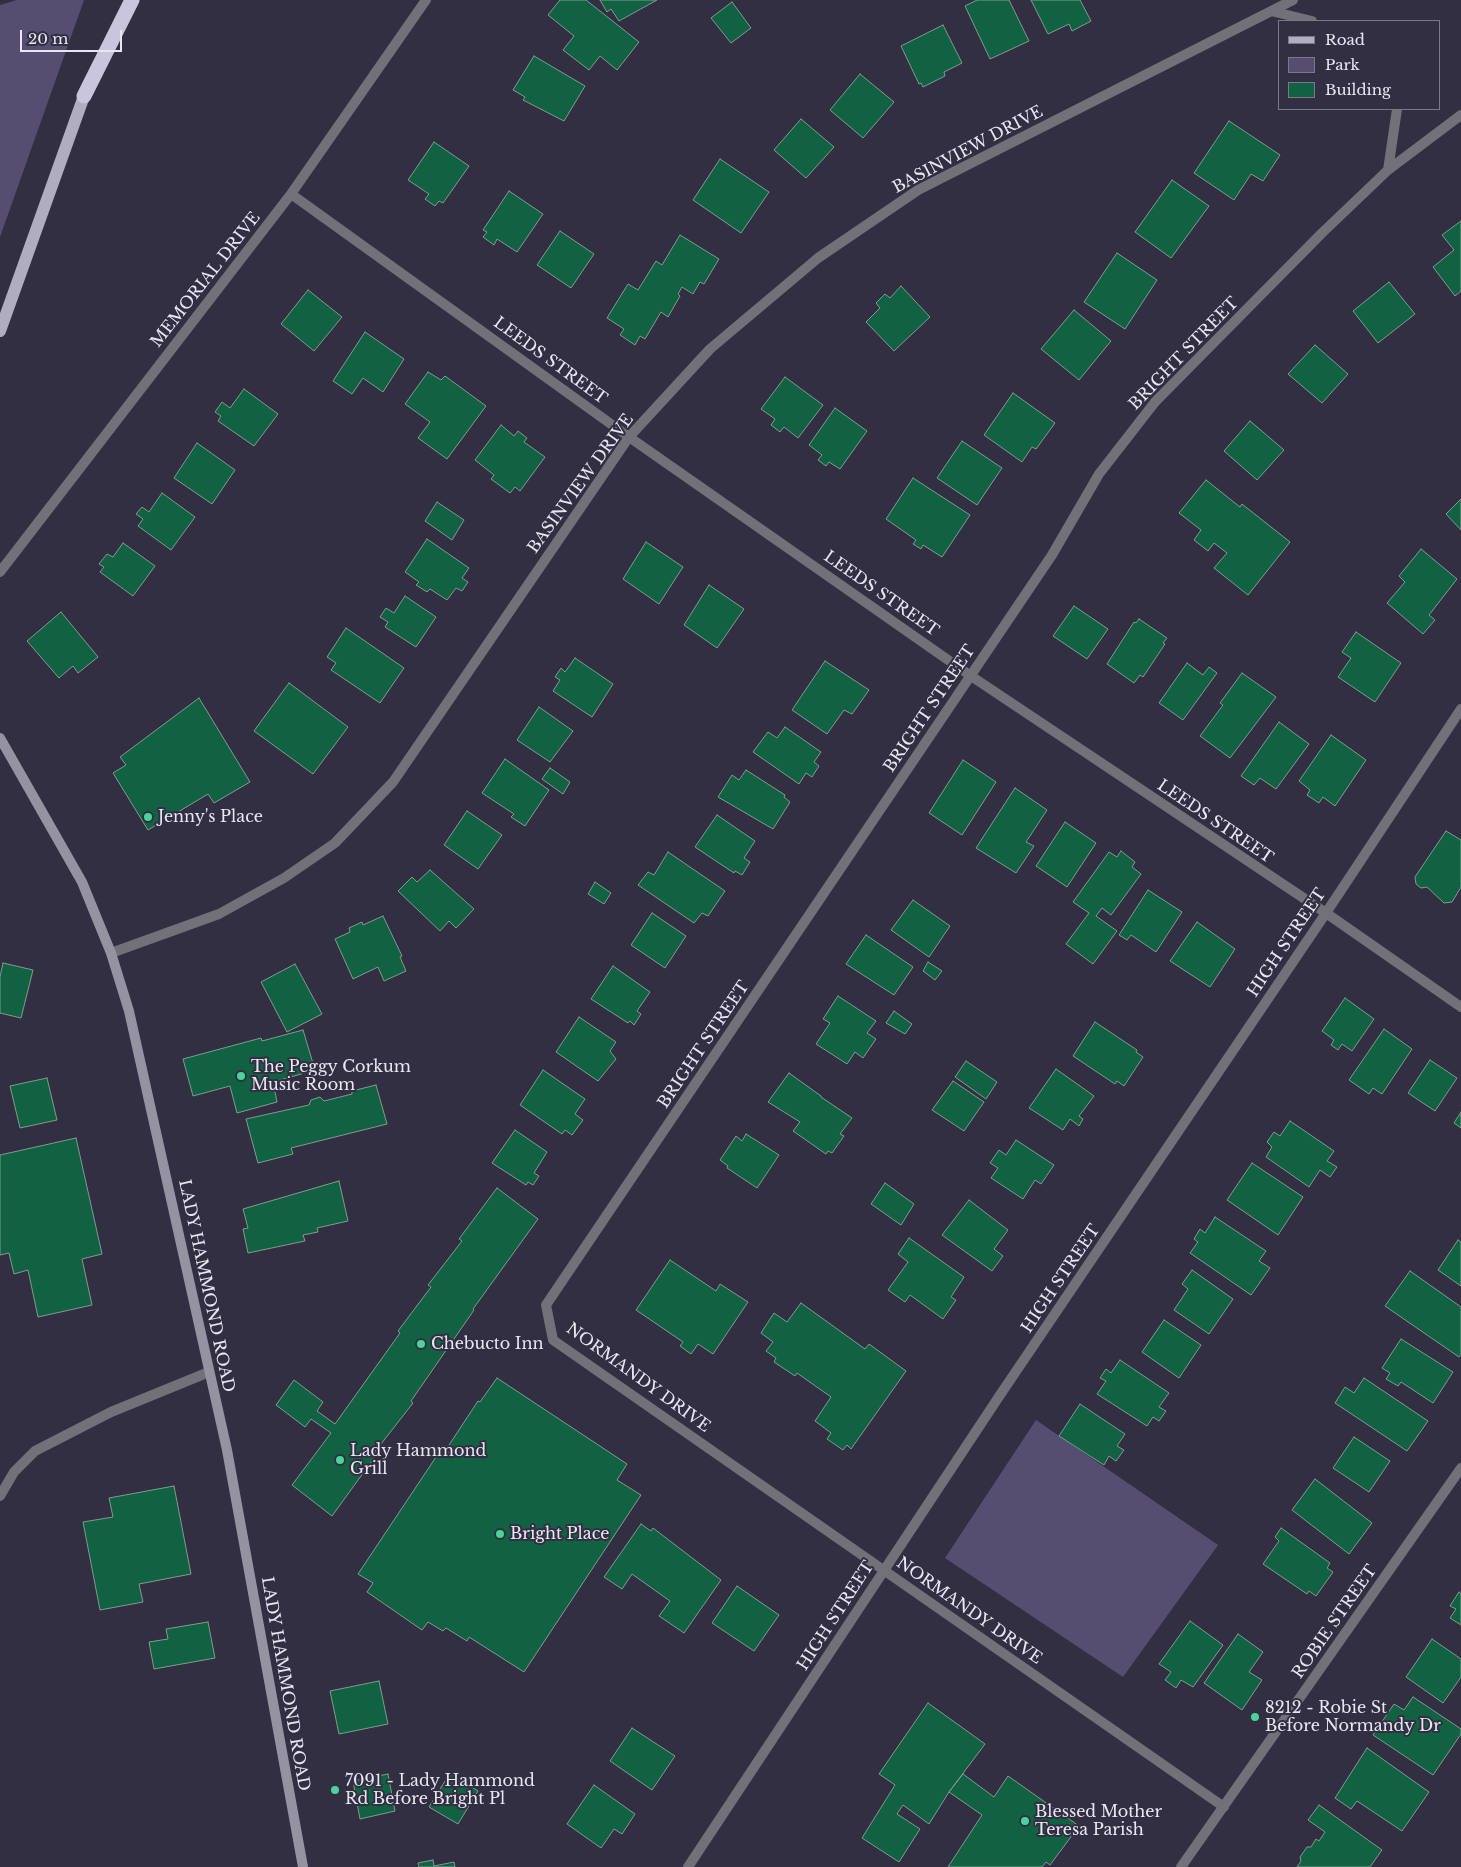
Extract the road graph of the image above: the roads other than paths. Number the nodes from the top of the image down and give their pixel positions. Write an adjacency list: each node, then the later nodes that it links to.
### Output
1 (132, 0): 6 (highway)
2 (426, 0): 10 (street, MEMORIAL DRIVE)
3 (1293, 0): 4 (street, BASINVIEW DRIVE)
4 (1271, 10): 5 (street); 12 (street, BASINVIEW DRIVE)
5 (1308, 20)
6 (84, 96): 11 (main road)
7 (1397, 110): 9 (street)
8 (1461, 115): 9 (street, BRIGHT STREET)
9 (1388, 170): 14 (street, BRIGHT STREET)
10 (291, 194): 12 (street, LEEDS STREET); 13 (street, MEMORIAL DRIVE)
11 (0, 331)
12 (629, 437): 14 (street, LEEDS STREET); 18 (street, BASINVIEW DRIVE)
13 (0, 572)
14 (971, 676): 17 (street, LEEDS STREET); 20 (street, BRIGHT STREET)
15 (1461, 709): 17 (street, HIGH STREET)
16 (0, 738): 18 (main road, LADY HAMMOND ROAD)
17 (1326, 913): 19 (street, LEEDS STREET); 24 (street, HIGH STREET)
18 (111, 953): 21 (main road, LADY HAMMOND ROAD)
19 (1461, 1007)
20 (546, 1305): 24 (street, NORMANDY DRIVE)
21 (209, 1372): 23 (street); 26 (main road, LADY HAMMOND ROAD)
22 (1461, 1468): 25 (street, ROBIE STREET)
23 (0, 1496)
24 (884, 1570): 25 (street, NORMANDY DRIVE); 27 (street, HIGH STREET)
25 (1224, 1806): 28 (street, ROBIE STREET)
26 (303, 1867)
27 (688, 1867)
28 (1181, 1867)

